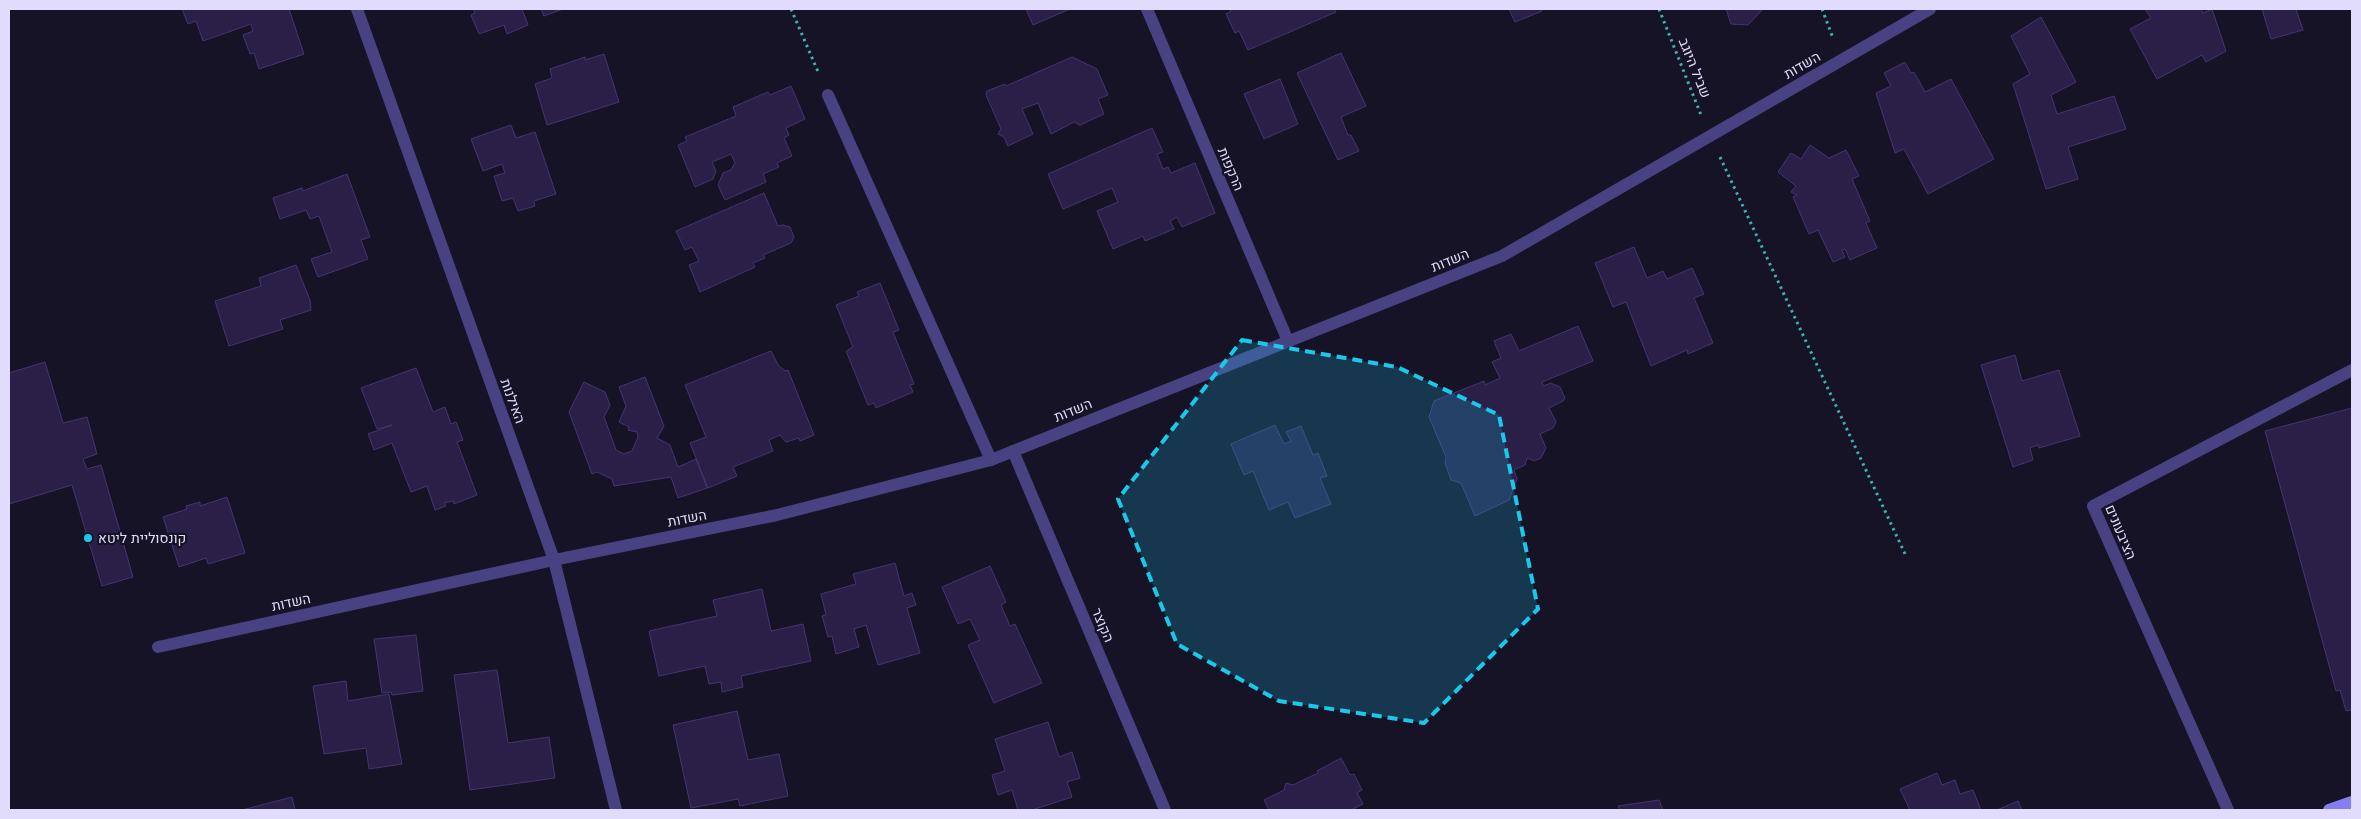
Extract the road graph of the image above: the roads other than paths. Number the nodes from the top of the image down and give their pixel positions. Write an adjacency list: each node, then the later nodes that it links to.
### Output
1 (357, 9): 9 (street, האילנות)
2 (1147, 9): 5 (street, הרקפות)
3 (1930, 9): 5 (street, השדות)
4 (828, 95): 8 (street)
5 (1288, 341): 7 (street, השדות)
6 (2352, 370): 14 (street, הציבעונים)
7 (1013, 451): 8 (street, השדות); 13 (street, הקוצר)
8 (991, 460): 9 (street, השדות)
9 (554, 560): 10 (street, השדות); 12 (street, האילנות)
10 (158, 647)
11 (2352, 802): 15 (street)
12 (616, 810)
13 (1165, 810)
14 (2228, 810)
15 (2329, 810)

